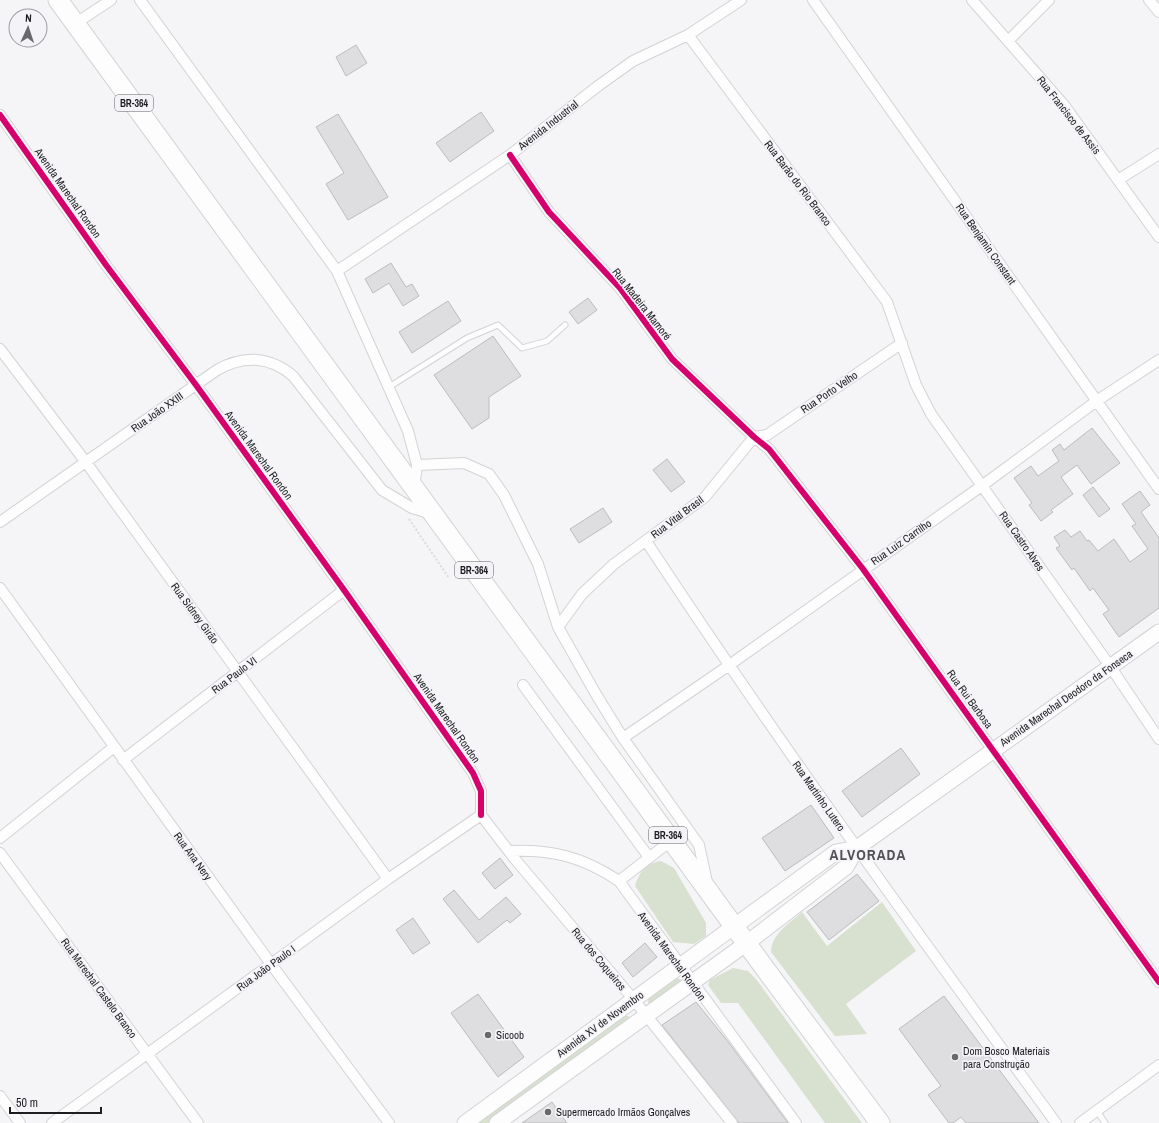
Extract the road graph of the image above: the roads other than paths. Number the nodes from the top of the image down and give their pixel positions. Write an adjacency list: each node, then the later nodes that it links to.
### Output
1 (58, 0): 10 (highway, BR-364)
2 (111, 0): 10 (street)
3 (140, 0): 18 (street)
4 (741, 0): 11 (street, Avenida Industrial)
5 (813, 0): 25 (street, Rua Benjamin Constant)
6 (972, 0): 12 (street, Rua Francisco de Assis)
7 (1049, 0): 12 (street)
8 (1149, 0): 9 (street)
9 (1159, 12)
10 (76, 23): 30 (highway, BR-364)
11 (688, 35): 15 (street, Avenida Industrial); 20 (street, Rua Barão do Rio Branco)
12 (1008, 41): 16 (street, Rua Francisco de Assis)
13 (0, 115): 23 (street, Avenida Marechal Rondon)
14 (1159, 154): 16 (street)
15 (510, 155): 18 (street, Avenida Industrial); 26 (street, Rua Madeira Mamoré)
16 (1118, 180): 17 (street, Rua Francisco de Assis)
17 (1159, 237)
18 (338, 271): 24 (street)
19 (564, 325): 24 (lane)
20 (900, 339): 26 (street, Rua Porto Velho); 29 (street, Rua Castro Alves)
21 (0, 349): 27 (street, Rua Sidney Girão)
22 (1159, 360): 25 (street, Rua Luiz Carrilho)
23 (196, 385): 27 (street, Rua João XXIII); 32 (street, Rua João XXIII); 37 (street, Avenida Marechal Rondon)
24 (389, 387): 28 (street)
25 (1098, 400): 29 (street, Rua Luiz Carrilho); 31 (street, Rua Benjamin Constant)
26 (754, 437): 34 (street, Rua Vital Brasil); 35 (street, Rua Rui Barbosa)
27 (86, 461): 33 (street, Rua João XXIII); 42 (street, Rua Sidney Girão)
28 (417, 465): 30 (street); 38 (street)
29 (983, 485): 35 (street, Rua Luiz Carrilho); 41 (street, Rua Castro Alves)
30 (414, 488): 32 (highway, BR-364)
31 (1159, 489)
32 (434, 515): 51 (highway, BR-364)
33 (0, 522)
34 (646, 541): 38 (street, Rua Vital Brasil); 40 (street, Rua Martinho Lutero)
35 (864, 569): 40 (street, Rua Luiz Carrilho); 47 (street, Rua Rui Barbosa)
36 (0, 588): 46 (street, Rua Ana Nery)
37 (344, 590): 42 (street, Rua Paulo VI); 49 (street, Avenida Marechal Rondon)
38 (558, 627): 44 (street)
39 (1159, 632): 41 (main road, Avenida Marechal Deodoro da Fonseca)
40 (728, 666): 44 (street, Rua Luiz Carrilho); 52 (street, Rua Martinho Lutero)
41 (1110, 666): 45 (street, Rua Castro Alves); 47 (main road, Avenida Marechal Deodoro da Fonseca)
42 (238, 672): 48 (street, Rua Paulo VI); 56 (street, Rua Sidney Girão)
43 (523, 685): 55 (street)
44 (623, 738): 58 (street)
45 (1159, 739)
46 (114, 747): 48 (street, Rua Ana Nery); 50 (street)
47 (994, 749): 52 (main road, Avenida Marechal Deodoro da Fonseca); 63 (street, Rua Rui Barbosa)
48 (123, 760): 61 (street, Rua Ana Nery)
49 (481, 814): 53 (street, Rua dos Coqueiros); 56 (street, Rua João Paulo I)
50 (0, 838)
51 (672, 840): 55 (street); 58 (highway, BR-364)
52 (857, 848): 59 (main road, Avenida Marechal Deodoro da Fonseca); 60 (main road, Avenida Marechal Deodoro da Fonseca); 80 (street, Rua Martinho Lutero)
53 (509, 851): 57 (street, Avenida Marechal Rondon); 65 (street, Rua dos Coqueiros)
54 (0, 853): 67 (street, Rua Marechal Castelo Branco)
55 (648, 856): 57 (street)
56 (388, 879): 61 (street, Rua João Paulo I)
57 (619, 881): 62 (street, Avenida Marechal Rondon)
58 (708, 890): 59 (highway, BR-364)
59 (734, 926): 60 (highway, BR-364); 62 (main road, Avenida XV de Novembro)
60 (747, 943): 64 (main road, Avenida XV de Novembro); 79 (highway, BR-364)
61 (271, 964): 67 (street, Rua João Paulo I); 74 (street, Rua Ana Nery)
62 (680, 966): 64 (street, Avenida Marechal Rondon); 65 (main road, Avenida XV de Novembro)
63 (1159, 982)
64 (692, 983): 66 (main road, Avenida XV de Novembro); 78 (street, Avenida Marechal Rondon)
65 (634, 1000): 66 (street, Rua dos Coqueiros); 75 (main road, Avenida XV de Novembro)
66 (646, 1015): 76 (main road, Avenida XV de Novembro); 77 (street, Rua dos Coqueiros)
67 (147, 1054): 72 (street, Rua João Paulo I); 73 (street, Rua Marechal Castelo Branco)
68 (1159, 1065): 70 (street)
69 (0, 1096): 71 (street)
70 (1097, 1111): 81 (street); 82 (lane)
71 (20, 1123)
72 (52, 1123)
73 (198, 1123)
74 (389, 1123)
75 (465, 1123)
76 (497, 1123)
77 (732, 1123)
78 (796, 1123)
79 (880, 1123)
80 (1056, 1123)
81 (1080, 1123)
82 (1105, 1123)

